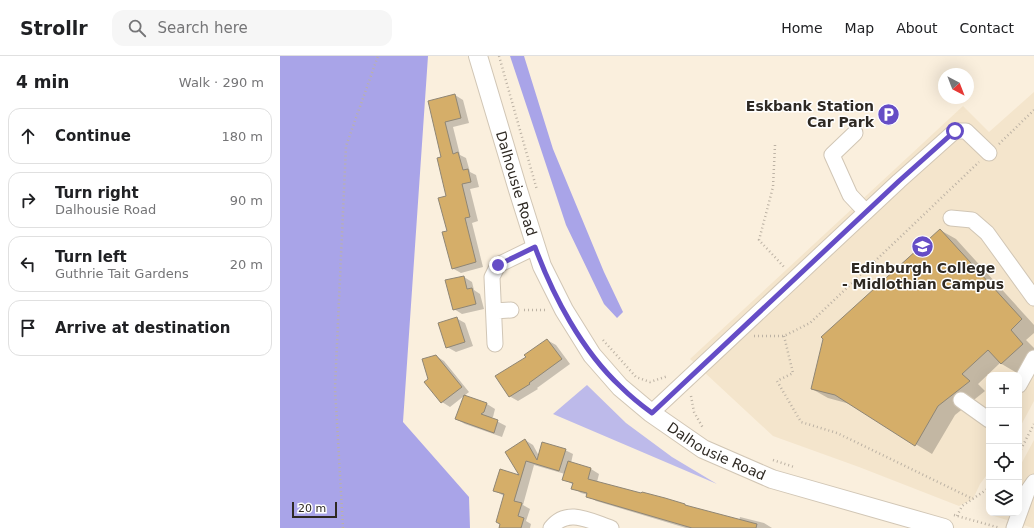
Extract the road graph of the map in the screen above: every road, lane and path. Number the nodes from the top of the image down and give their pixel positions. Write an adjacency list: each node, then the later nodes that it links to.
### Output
1 (378, 56): 38 (path)
2 (478, 56): 11 (main road, Dalhousie Road)
3 (499, 56): 8 (path)
4 (1034, 110): 7 (path)
5 (855, 133): 9 (street)
6 (775, 146): 12 (path)
7 (989, 153): 9 (street); 18 (path)
8 (538, 193)
9 (866, 212): 12 (street)
10 (951, 218): 13 (street)
11 (535, 247): 14 (street); 16 (main road, Dalhousie Road)
12 (795, 278): 19 (street)
13 (1034, 298)
14 (494, 310): 15 (street); 20 (street)
15 (510, 310): 16 (path)
16 (564, 310): 25 (main road, Dalhousie Road)
17 (600, 335): 23 (path)
18 (784, 336): 19 (path); 34 (path)
19 (733, 337): 23 (street)
20 (495, 344)
21 (1034, 358): 22 (street)
22 (1022, 380)
23 (680, 387): 25 (street); 28 (path)
24 (961, 400): 26 (street)
25 (652, 413): 37 (main road, Dalhousie Road)
26 (986, 418)
27 (1034, 424): 29 (path)
28 (704, 429)
29 (1022, 447)
30 (772, 460): 31 (path)
31 (801, 469)
32 (1029, 489): 42 (street)
33 (986, 490): 34 (path)
34 (973, 498): 35 (path)
35 (958, 516): 36 (path); 36 (path); 41 (path)
36 (950, 521): 37 (main road, Dalhousie Road)
37 (914, 524)
38 (342, 528)
39 (550, 528): 40 (street)
40 (611, 528)
41 (1001, 528)
42 (1014, 528)

